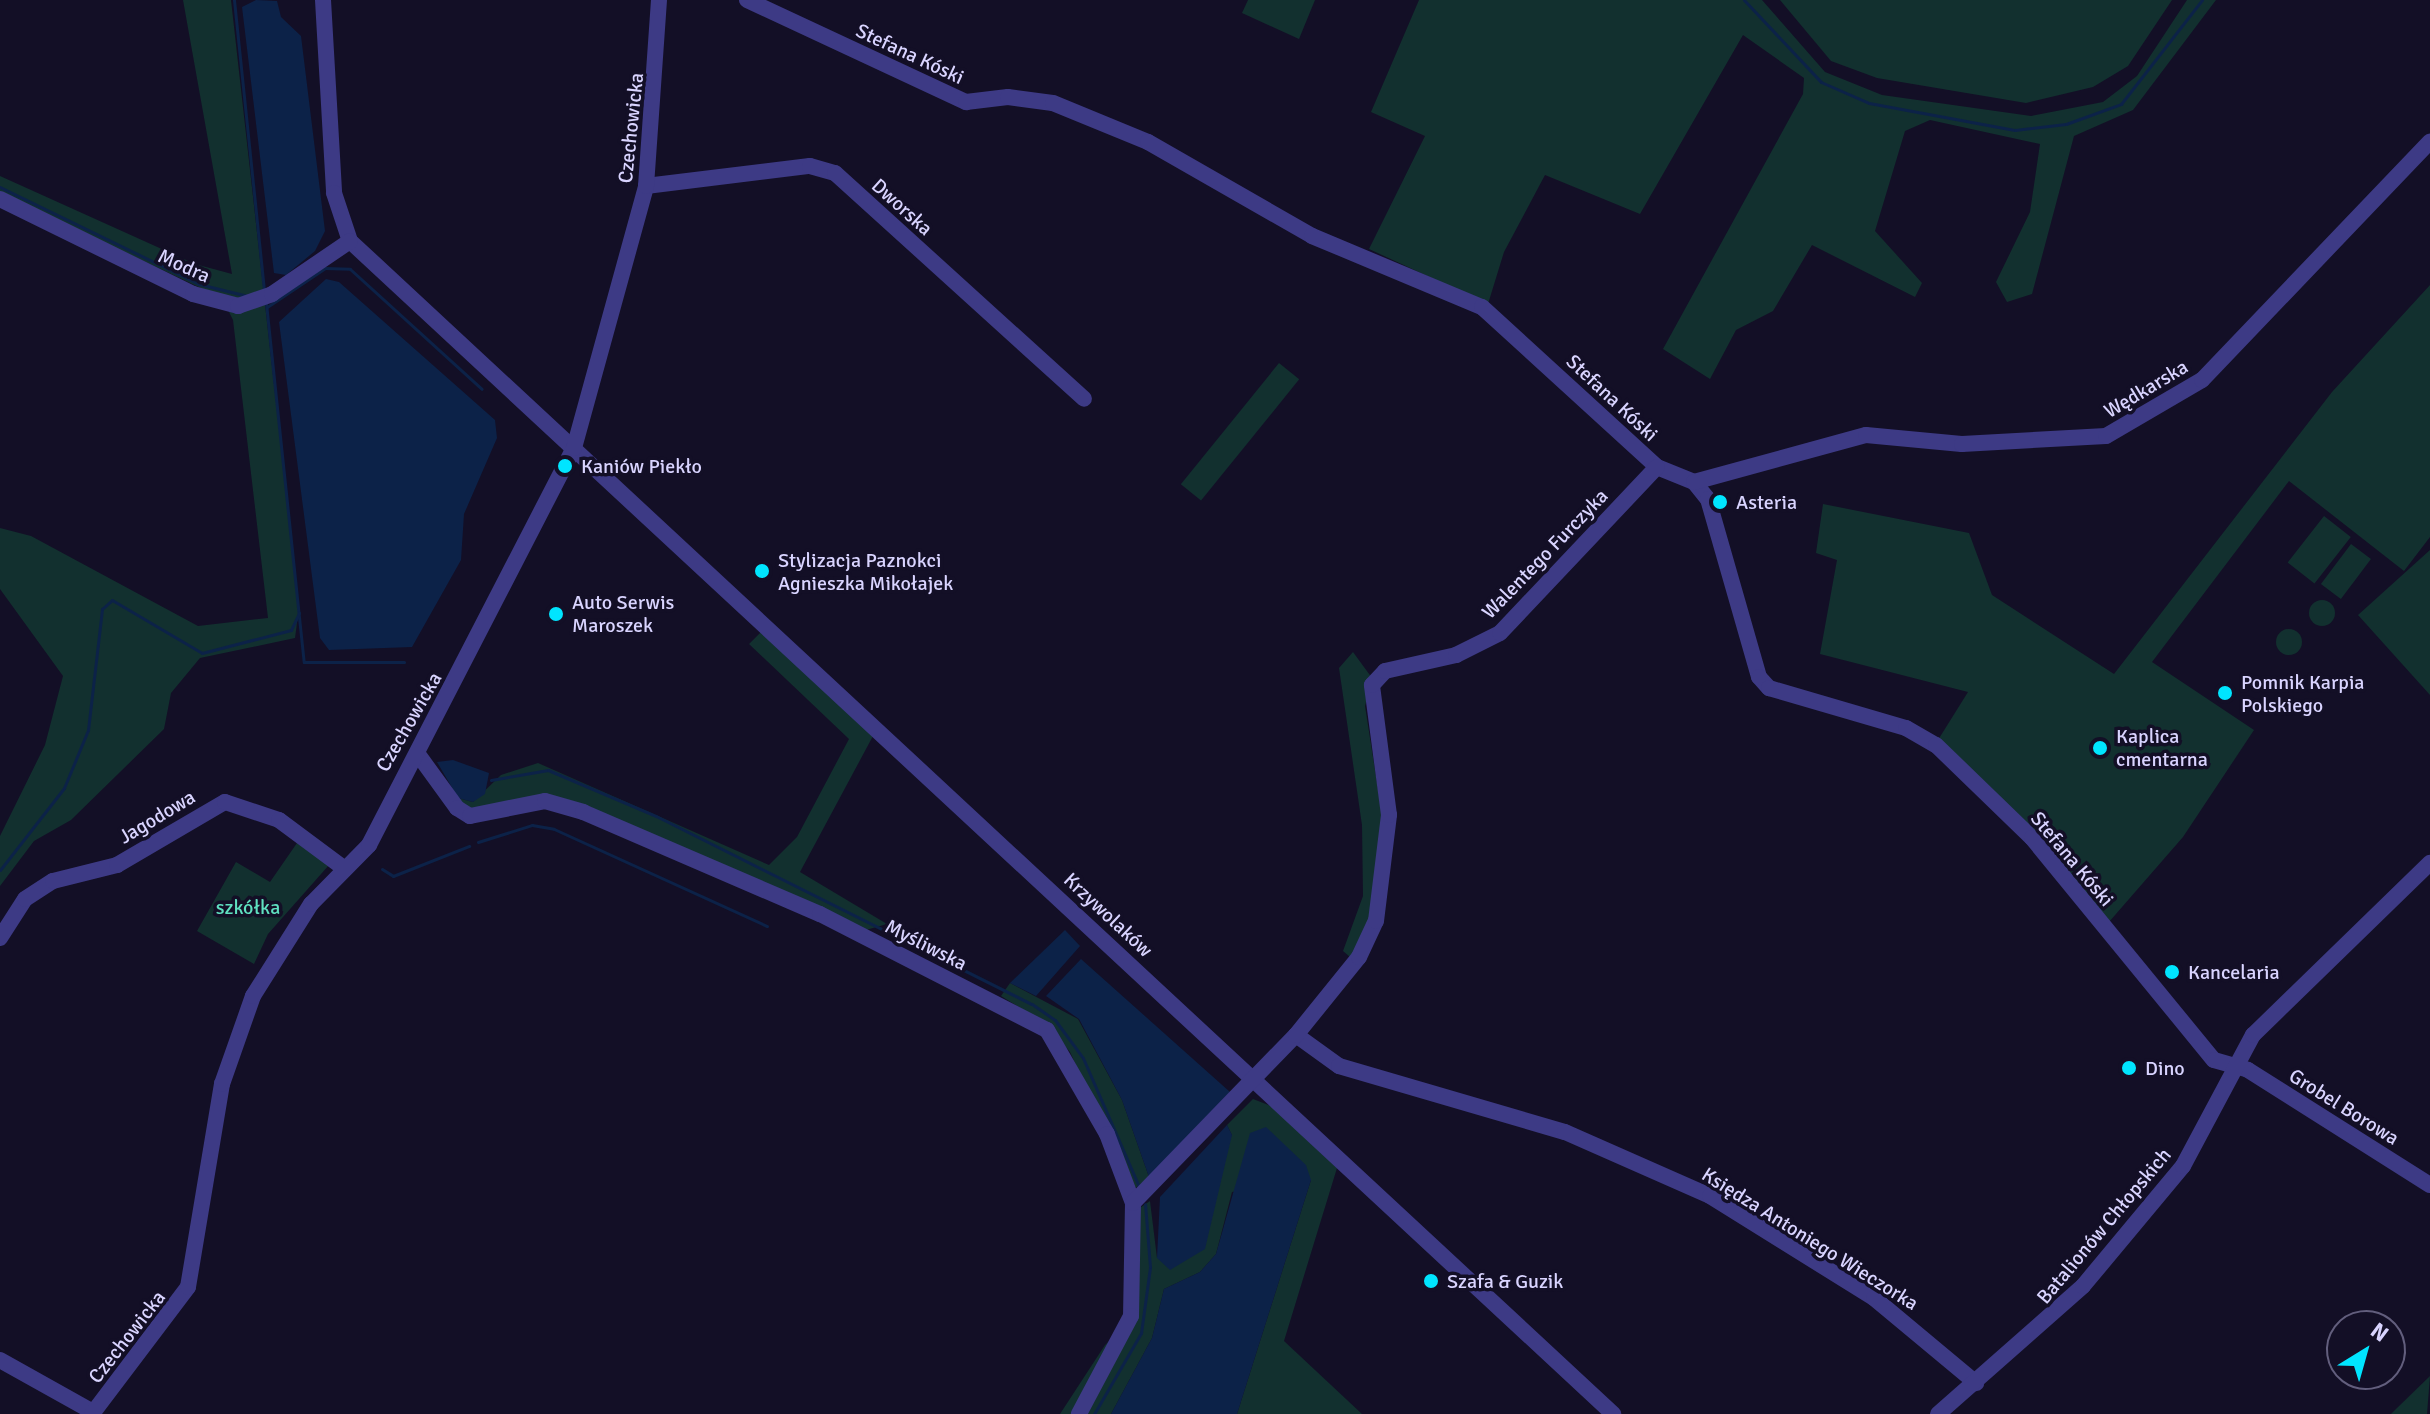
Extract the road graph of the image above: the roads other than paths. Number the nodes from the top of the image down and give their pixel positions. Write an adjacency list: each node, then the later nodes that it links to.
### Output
1 (323, 0): 7 (street)
2 (659, 0): 5 (street, Czechowicka)
3 (747, 0): 10 (street, Stefana Kóski)
4 (2430, 141): 11 (street, Wędkarska)
5 (646, 186): 8 (street, Dworska); 9 (street, Czechowicka)
6 (0, 199): 7 (street, Modra)
7 (350, 241): 9 (street)
8 (1084, 399)
9 (574, 448): 12 (street, Czechowicka); 18 (street, Krzywolaków)
10 (1657, 467): 11 (street, Stefana Kóski); 16 (street, Walentego Furczyka)
11 (1694, 482): 17 (street, Stefana Kóski)
12 (417, 753): 14 (street, Czechowicka); 20 (street, Myśliwska)
13 (2430, 863): 17 (street, Batalionów Chłopskich)
14 (345, 869): 15 (street, Jagodowa); 23 (street, Czechowicka)
15 (0, 938)
16 (1296, 1035): 18 (street, Walentego Furczyka); 22 (street, Księdza Antoniego Wieczorka)
17 (2234, 1066): 19 (street, Grobel Borowa); 22 (street, Batalionów Chłopskich)
18 (1256, 1080): 20 (street, Walentego Furczyka); 25 (street, Krzywolaków)
19 (2430, 1185)
20 (1133, 1203): 24 (street, Myśliwska)
21 (0, 1360): 23 (street)
22 (1976, 1383): 26 (street, Batalionów Chłopskich)
23 (92, 1413)
24 (1079, 1414)
25 (1613, 1414)
26 (1938, 1414)

